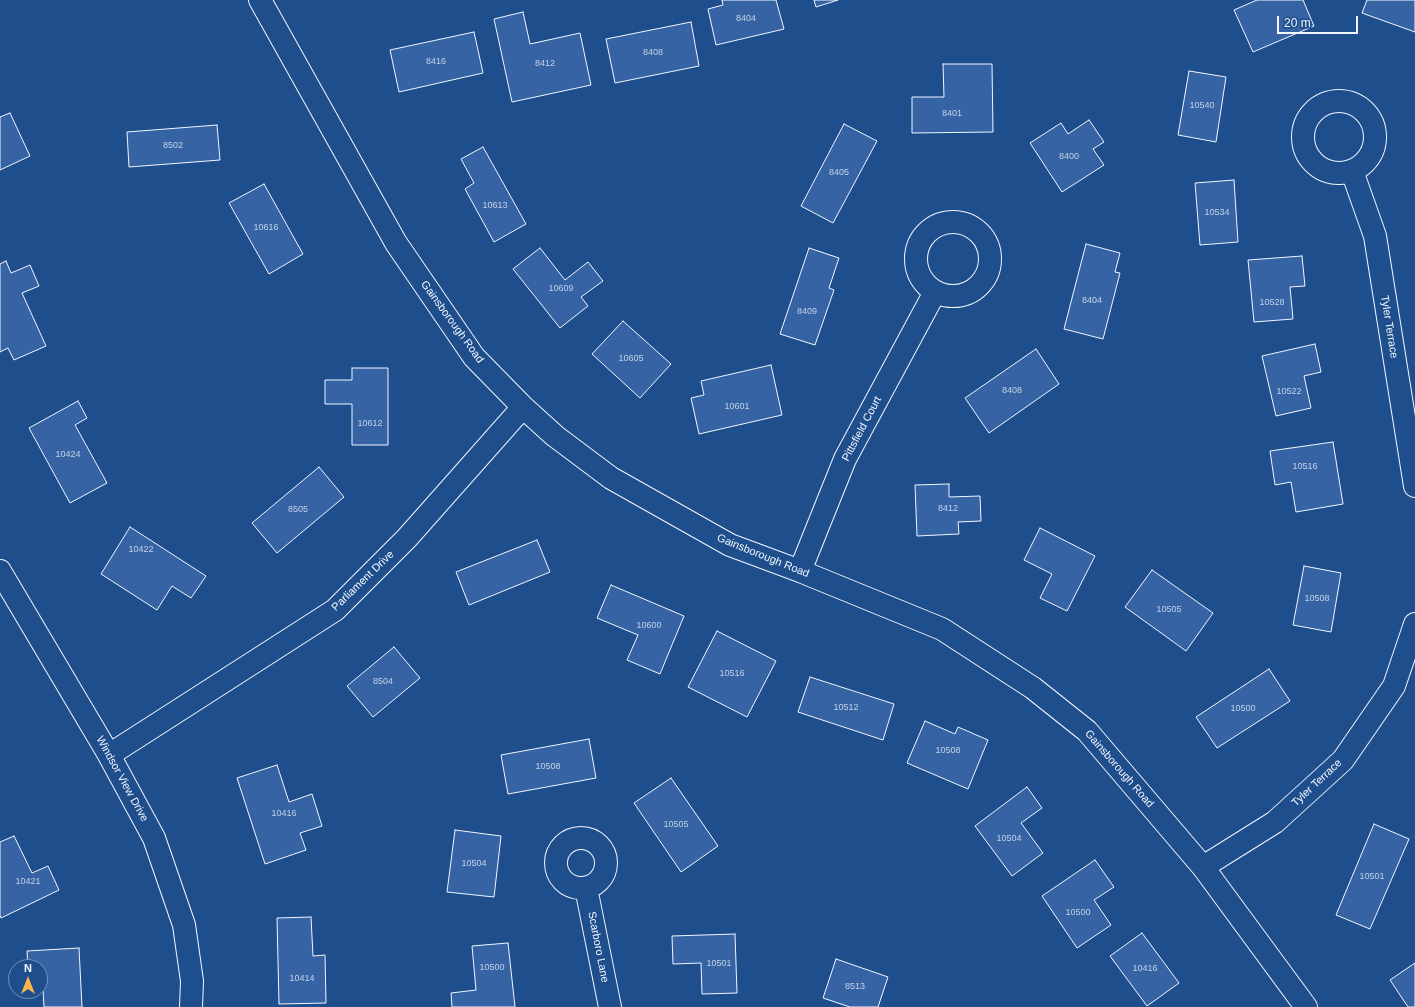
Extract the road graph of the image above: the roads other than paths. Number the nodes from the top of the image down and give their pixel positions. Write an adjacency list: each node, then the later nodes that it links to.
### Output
1 (260, 0): 4 (street, Gainsborough Road)
2 (1352, 171): 5 (street, Tyler Terrace)
3 (935, 292): 7 (street, Pittsfield Court)
4 (523, 407): 7 (street, Gainsborough Road); 9 (street, Parliament Drive)
5 (1415, 486)
6 (0, 570): 9 (street, Windsor View Drive)
7 (800, 571): 10 (street, Gainsborough Road)
8 (1415, 624): 10 (street, Tyler Terrace)
9 (109, 755): 12 (street, Windsor View Drive)
10 (1203, 867): 14 (street, Gainsborough Road)
11 (586, 888): 13 (street, Scarboro Lane)
12 (192, 1007)
13 (610, 1007)
14 (1306, 1007)

